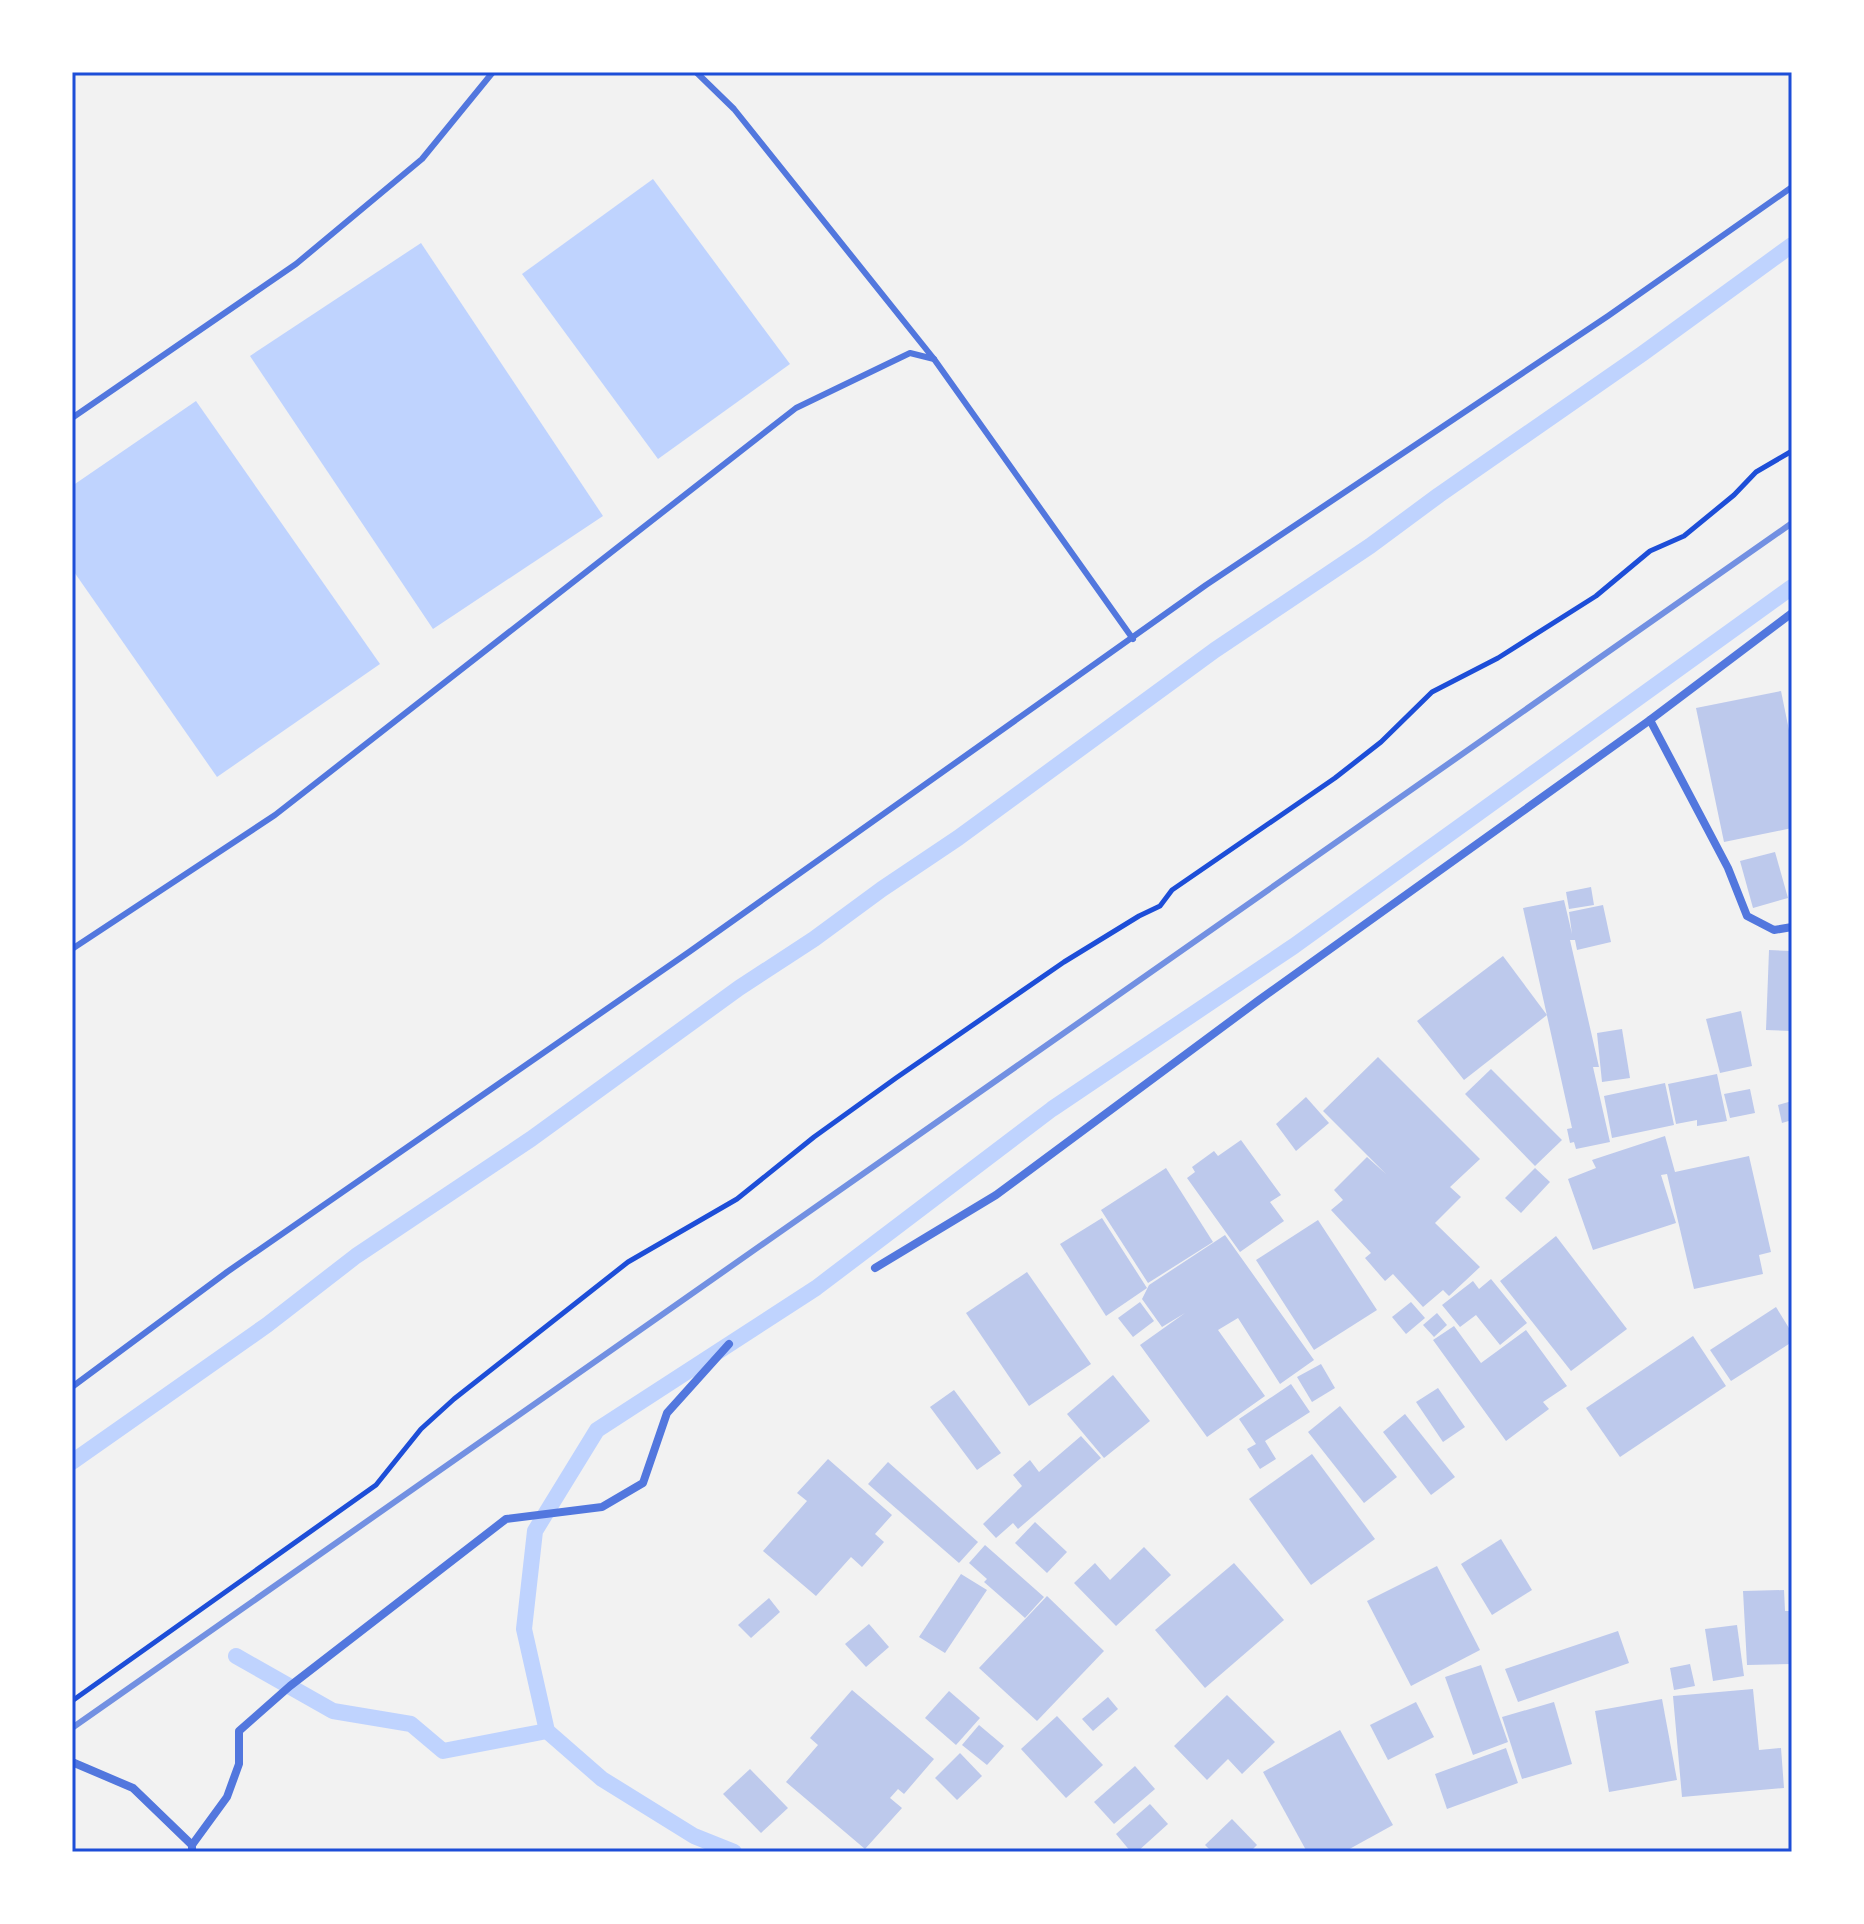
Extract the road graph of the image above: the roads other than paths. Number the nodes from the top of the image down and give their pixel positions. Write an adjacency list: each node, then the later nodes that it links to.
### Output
1 (493, 72): 5 (lane)
2 (696, 72): 4 (lane)
3 (1792, 187): 7 (lane)
4 (934, 359): 7 (lane); 10 (lane)
5 (72, 418)
6 (1792, 613): 8 (street)
7 (1133, 639): 13 (lane)
8 (1650, 720): 9 (street); 11 (street)
9 (1792, 927)
10 (72, 949)
11 (875, 1268)
12 (729, 1344): 15 (street)
13 (72, 1387)
14 (72, 1762): 15 (street)
15 (192, 1849)

